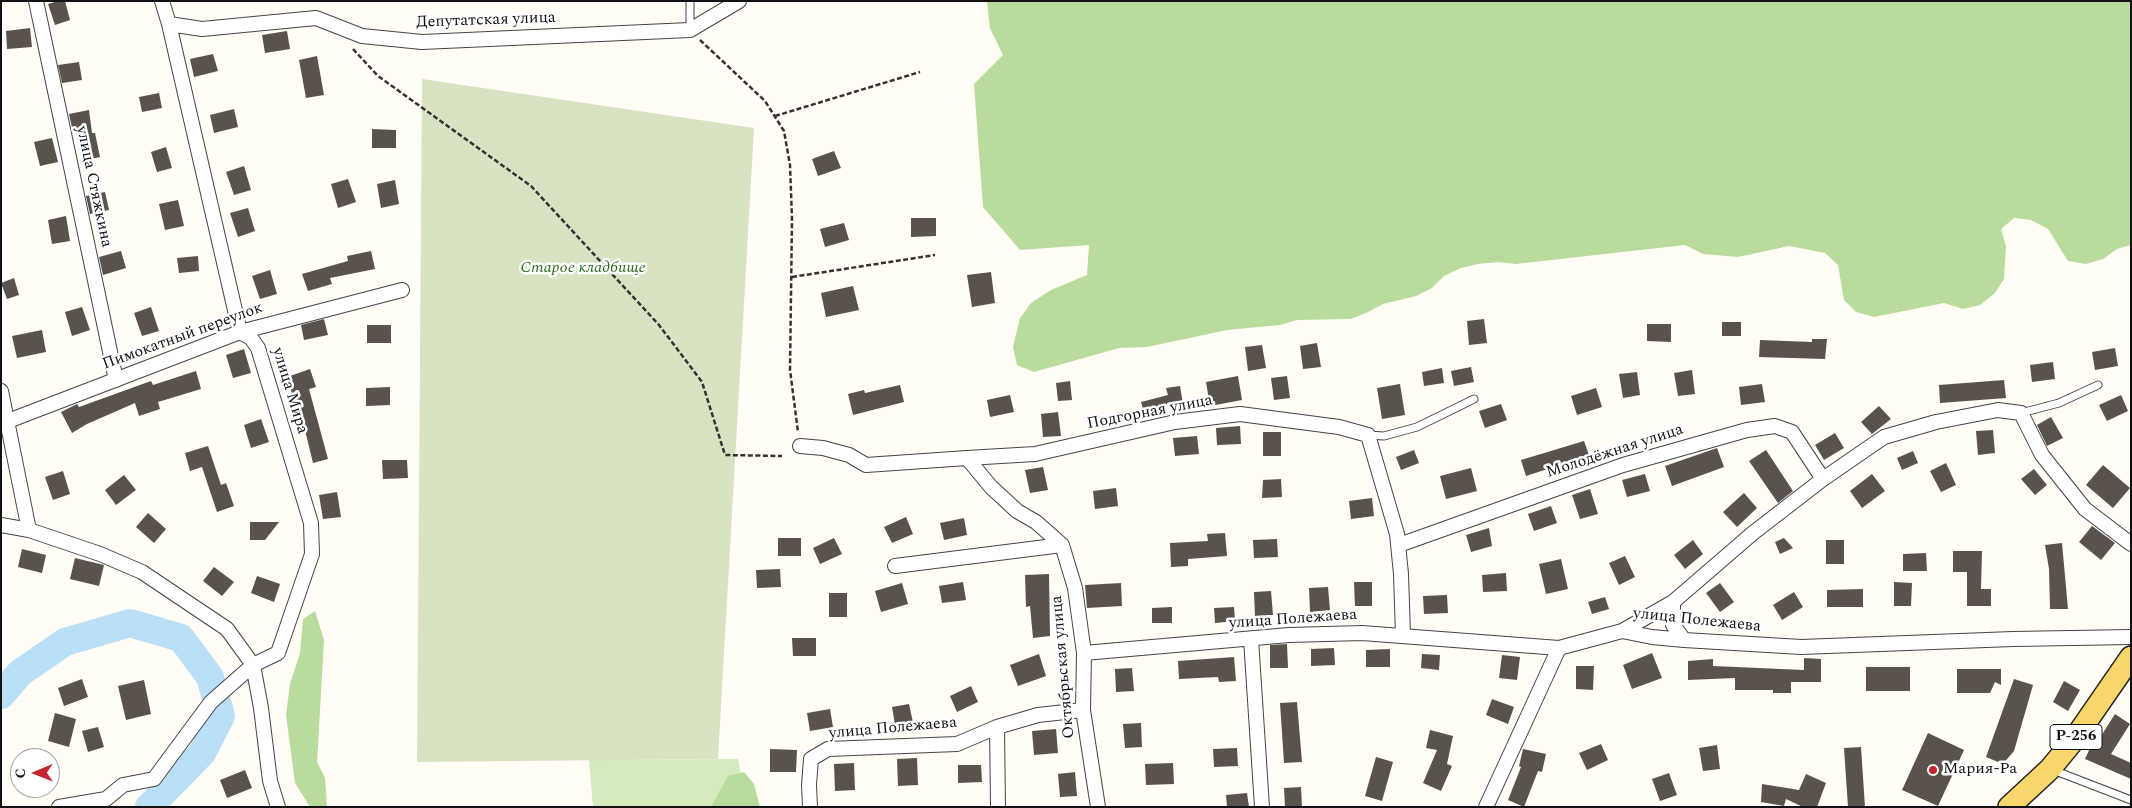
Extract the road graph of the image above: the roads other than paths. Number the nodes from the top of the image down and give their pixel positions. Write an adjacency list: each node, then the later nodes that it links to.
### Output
1 (36, 1): 9 (street, улица Стяжкина)
2 (162, 1): 5 (street)
3 (690, 1): 6 (lane)
4 (739, 1): 6 (street, Депутатская улица)
5 (170, 24): 6 (street, Депутатская улица); 8 (street)
6 (690, 30)
7 (402, 290): 8 (street, Пимокатный переулок)
8 (240, 332): 9 (street, Пимокатный переулок); 34 (street, улица Мира)
9 (116, 380): 14 (street, Пимокатный переулок)
10 (2098, 385): 13 (lane)
11 (1, 391): 14 (street)
12 (1474, 399): 15 (lane, Подгорная улица)
13 (2022, 413): 18 (street); 21 (street)
14 (8, 421): 20 (street)
15 (1368, 435): 17 (street, Подгорная улица); 23 (street)
16 (800, 446): 17 (street)
17 (967, 458): 22 (street)
18 (1823, 479): 23 (street, Молодёжная улица); 25 (street)
19 (1, 525): 20 (street)
20 (29, 530): 34 (street)
21 (2131, 544)
22 (1062, 545): 24 (street); 32 (street, Октябрьская улица)
23 (1398, 546): 27 (street)
24 (894, 566)
25 (1673, 602): 26 (street); 30 (street)
26 (1622, 631): 30 (street, улица Полежаева); 31 (street, улица Полежаева)
27 (1403, 635): 29 (street, улица Полежаева); 31 (street, улица Полежаева)
28 (2131, 637): 30 (street, улица Полежаева)
29 (1251, 639): 32 (street, улица Полежаева); 44 (street)
30 (1684, 640)
31 (1559, 648): 45 (street)
32 (1084, 653): 35 (street, Октябрьская улица)
33 (2131, 657): 37 (main road, Р-256)
34 (253, 665): 39 (street, улица Мира); 40 (street)
35 (1084, 710): 36 (street, улица Полежаева); 43 (street, Октябрьская улица)
36 (996, 727): 41 (street, улица Полежаева); 42 (street)
37 (2050, 769): 38 (lane); 46 (main road, Р-256)
38 (2131, 800)
39 (59, 807)
40 (278, 807)
41 (810, 807)
42 (998, 807)
43 (1098, 807)
44 (1262, 807)
45 (1486, 807)
46 (2009, 807)

